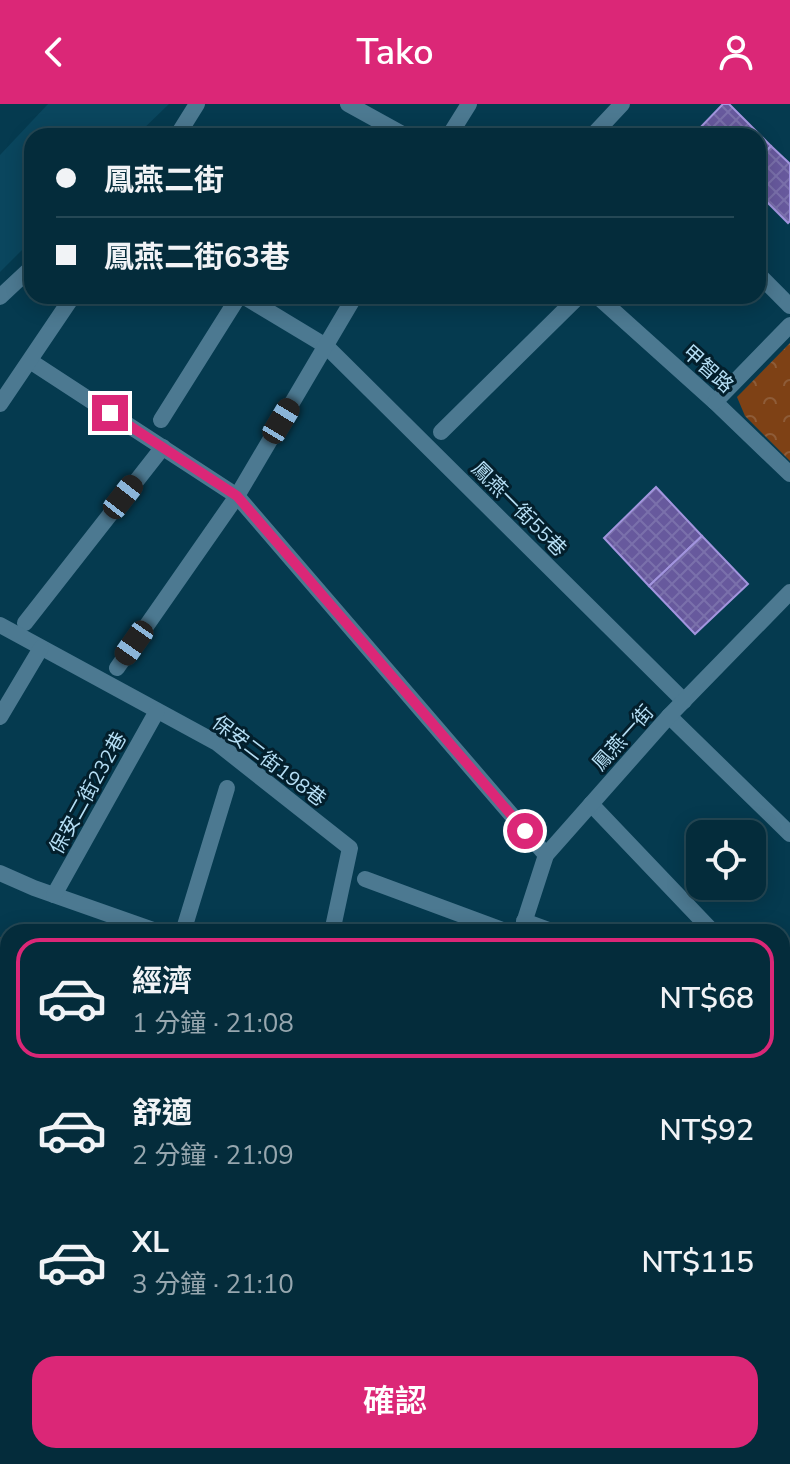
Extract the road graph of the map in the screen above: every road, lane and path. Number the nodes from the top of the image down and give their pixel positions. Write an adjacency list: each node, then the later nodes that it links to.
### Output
1 (197, 104): 5 (street)
2 (348, 104): 6 (street)
3 (469, 104): 7 (street)
4 (622, 104): 8 (street)
5 (180, 128)
6 (392, 128)
7 (454, 128)
8 (600, 128)
9 (24, 274): 11 (street)
10 (766, 282): 18 (street)
11 (0, 297)
12 (68, 304): 21 (street)
13 (236, 304): 24 (street)
14 (255, 304): 20 (street, 鳳燕一街55巷)
15 (350, 304): 20 (street)
16 (571, 304): 25 (street)
17 (606, 304): 22 (street, 甲智路)
18 (790, 306)
19 (790, 325): 22 (street)
20 (326, 346): 28 (street); 34 (street, 鳳燕一街55巷)
21 (30, 361): 23 (street); 26 (street)
22 (715, 402): 27 (street, 甲智路)
23 (0, 404)
24 (161, 420)
25 (441, 432)
26 (163, 447): 28 (street); 30 (street)
27 (790, 474)
28 (237, 496): 33 (street); 41 (street)
29 (790, 592): 34 (street, 鳳燕一街)
30 (25, 623)
31 (0, 625): 32 (street, 保安二街198巷)
32 (41, 648): 35 (street, 保安二街198巷); 37 (street)
33 (117, 668)
34 (684, 701): 36 (street, 鳳燕一街)
35 (157, 711): 44 (street, 保安二街232巷); 47 (street, 保安二街198巷)
36 (669, 716): 39 (street, 鳳燕一街); 40 (street)
37 (0, 717)
38 (227, 788): 46 (street)
39 (591, 804): 41 (street, 鳳燕一街); 50 (street)
40 (789, 832)
41 (546, 855): 49 (street, 鳳燕一街)
42 (0, 873): 44 (street)
43 (365, 879): 48 (street)
44 (54, 895): 45 (street)
45 (136, 924)
46 (185, 924)
47 (334, 924)
48 (486, 924)
49 (523, 924)
50 (705, 924)

